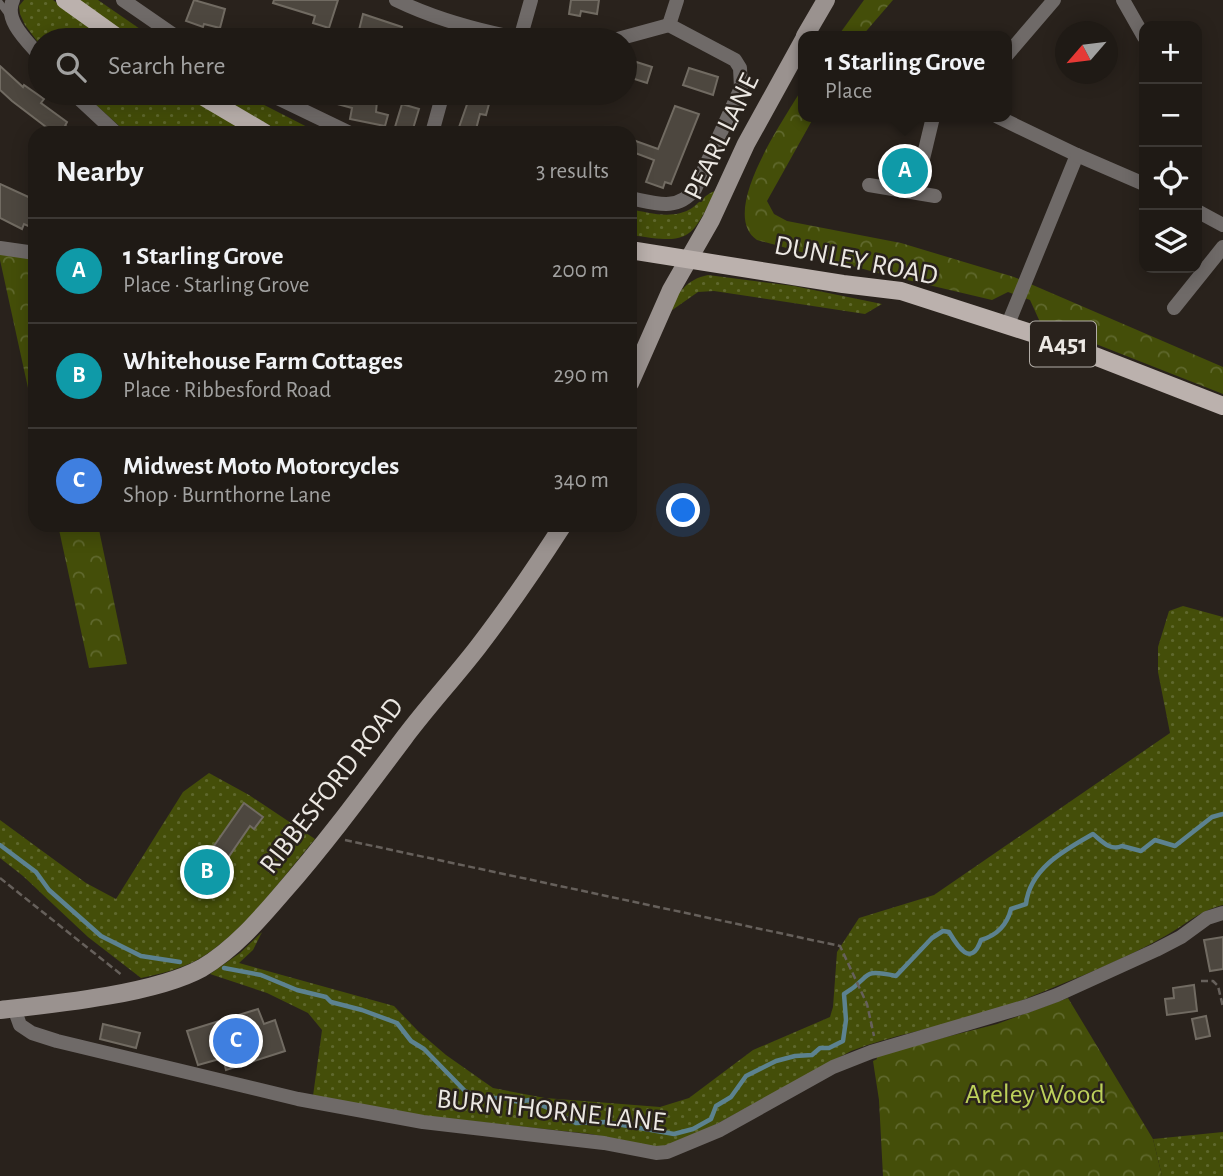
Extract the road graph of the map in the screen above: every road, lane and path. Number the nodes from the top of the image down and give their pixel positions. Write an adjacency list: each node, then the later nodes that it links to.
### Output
1 (13, 0): 11 (street)
2 (65, 0): 14 (main road)
3 (124, 0): 15 (street)
4 (396, 0): 12 (street)
5 (531, 0): 18 (street)
6 (677, 0): 13 (street)
7 (826, 0): 20 (main road, PEARL LANE)
8 (1123, 0): 19 (street)
9 (1049, 2): 24 (street)
10 (0, 3): 11 (lane)
11 (11, 17): 22 (street)
12 (461, 24): 16 (street); 17 (street)
13 (668, 25): 21 (street); 40 (street)
14 (104, 28)
15 (164, 28)
16 (460, 28)
17 (477, 28)
18 (526, 28)
19 (1139, 28)
20 (808, 31)
21 (637, 34)
22 (28, 40)
23 (798, 48): 47 (main road, PEARL LANE)
24 (1012, 48)
25 (86, 105): 31 (street)
26 (217, 105): 32 (main road)
27 (292, 105): 33 (street)
28 (440, 105): 34 (street)
29 (931, 122): 38 (street)
30 (1007, 122): 35 (street)
31 (108, 126)
32 (253, 126)
33 (336, 126)
34 (434, 126)
35 (1077, 155): 36 (street); 49 (street)
36 (1139, 179)
37 (869, 185): 38 (street)
38 (915, 192): 39 (street)
39 (935, 196)
40 (637, 199)
41 (1202, 214): 42 (street)
42 (1223, 225)
43 (1223, 247): 48 (street)
44 (0, 248): 46 (street)
45 (637, 251): 47 (main road, DUNLEY ROAD / A451)
46 (28, 252)
47 (689, 259): 49 (main road, DUNLEY ROAD / A451); 50 (main road)
48 (1174, 307)
49 (1007, 324): 51 (main road, DUNLEY ROAD / A451)
50 (637, 367)
51 (1223, 406)
52 (559, 532): 53 (main road, RIBBESFORD ROAD)
53 (332, 835): 57 (main road, RIBBESFORD ROAD); 60 (path)
54 (0, 878): 57 (path)
55 (1223, 913): 60 (street, BURNTHORNE LANE)
56 (1201, 981): 58 (path)
57 (134, 989): 59 (main road, RIBBESFORD ROAD)
58 (1223, 1007)
59 (7, 1009): 60 (street, BURNTHORNE LANE)
60 (870, 1052)

